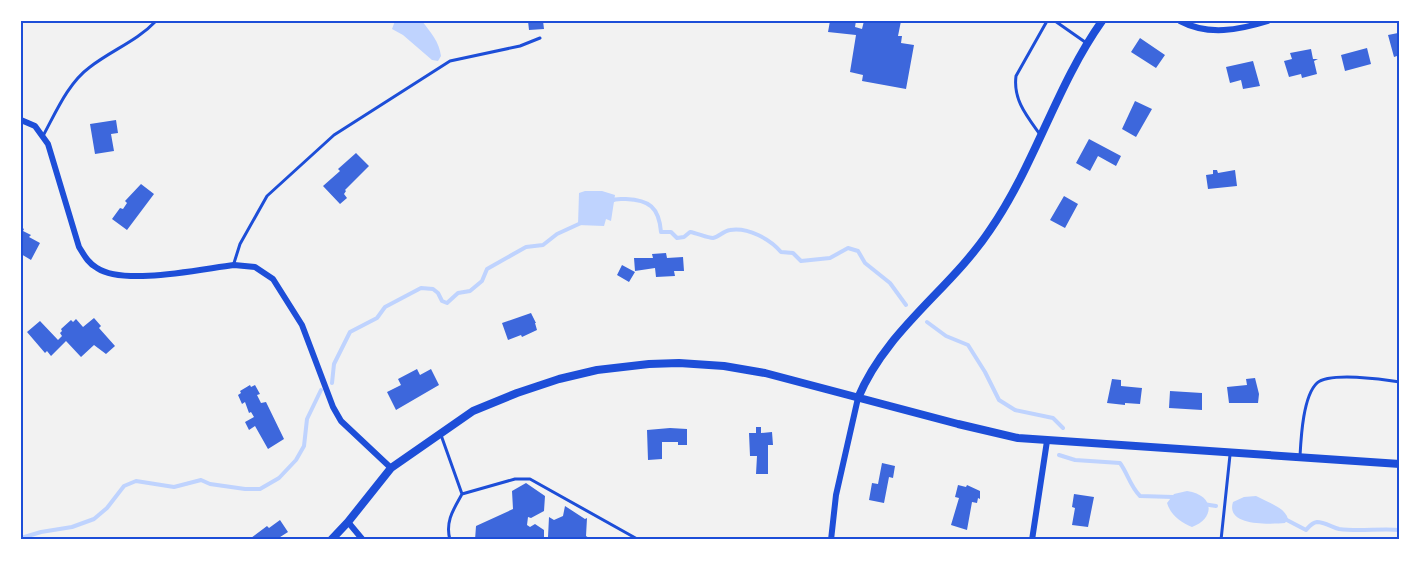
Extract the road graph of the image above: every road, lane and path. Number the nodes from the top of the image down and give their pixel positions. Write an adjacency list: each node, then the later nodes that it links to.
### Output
1 (156, 21): 11 (lane)
2 (1047, 21): 10 (lane)
3 (1055, 21): 8 (lane)
4 (1102, 21): 8 (street)
5 (1180, 21): 6 (street)
6 (1268, 21)
7 (540, 38): 12 (lane)
8 (1087, 43): 10 (street)
9 (21, 120): 11 (street)
10 (1040, 135): 14 (street)
11 (43, 136): 12 (street)
12 (234, 265): 20 (street)
13 (1400, 382): 18 (lane)
14 (858, 398): 15 (street); 16 (street); 27 (street)
15 (441, 434): 20 (street); 21 (lane)
16 (1047, 441): 17 (street); 28 (street)
17 (1230, 453): 18 (street); 29 (lane)
18 (1300, 458): 19 (street)
19 (1400, 464)
20 (391, 468): 22 (street)
21 (462, 494): 25 (lane); 26 (lane)
22 (348, 522): 23 (street); 24 (street)
23 (331, 540)
24 (363, 540)
25 (450, 540)
26 (639, 540)
27 (831, 540)
28 (1032, 540)
29 (1221, 540)

